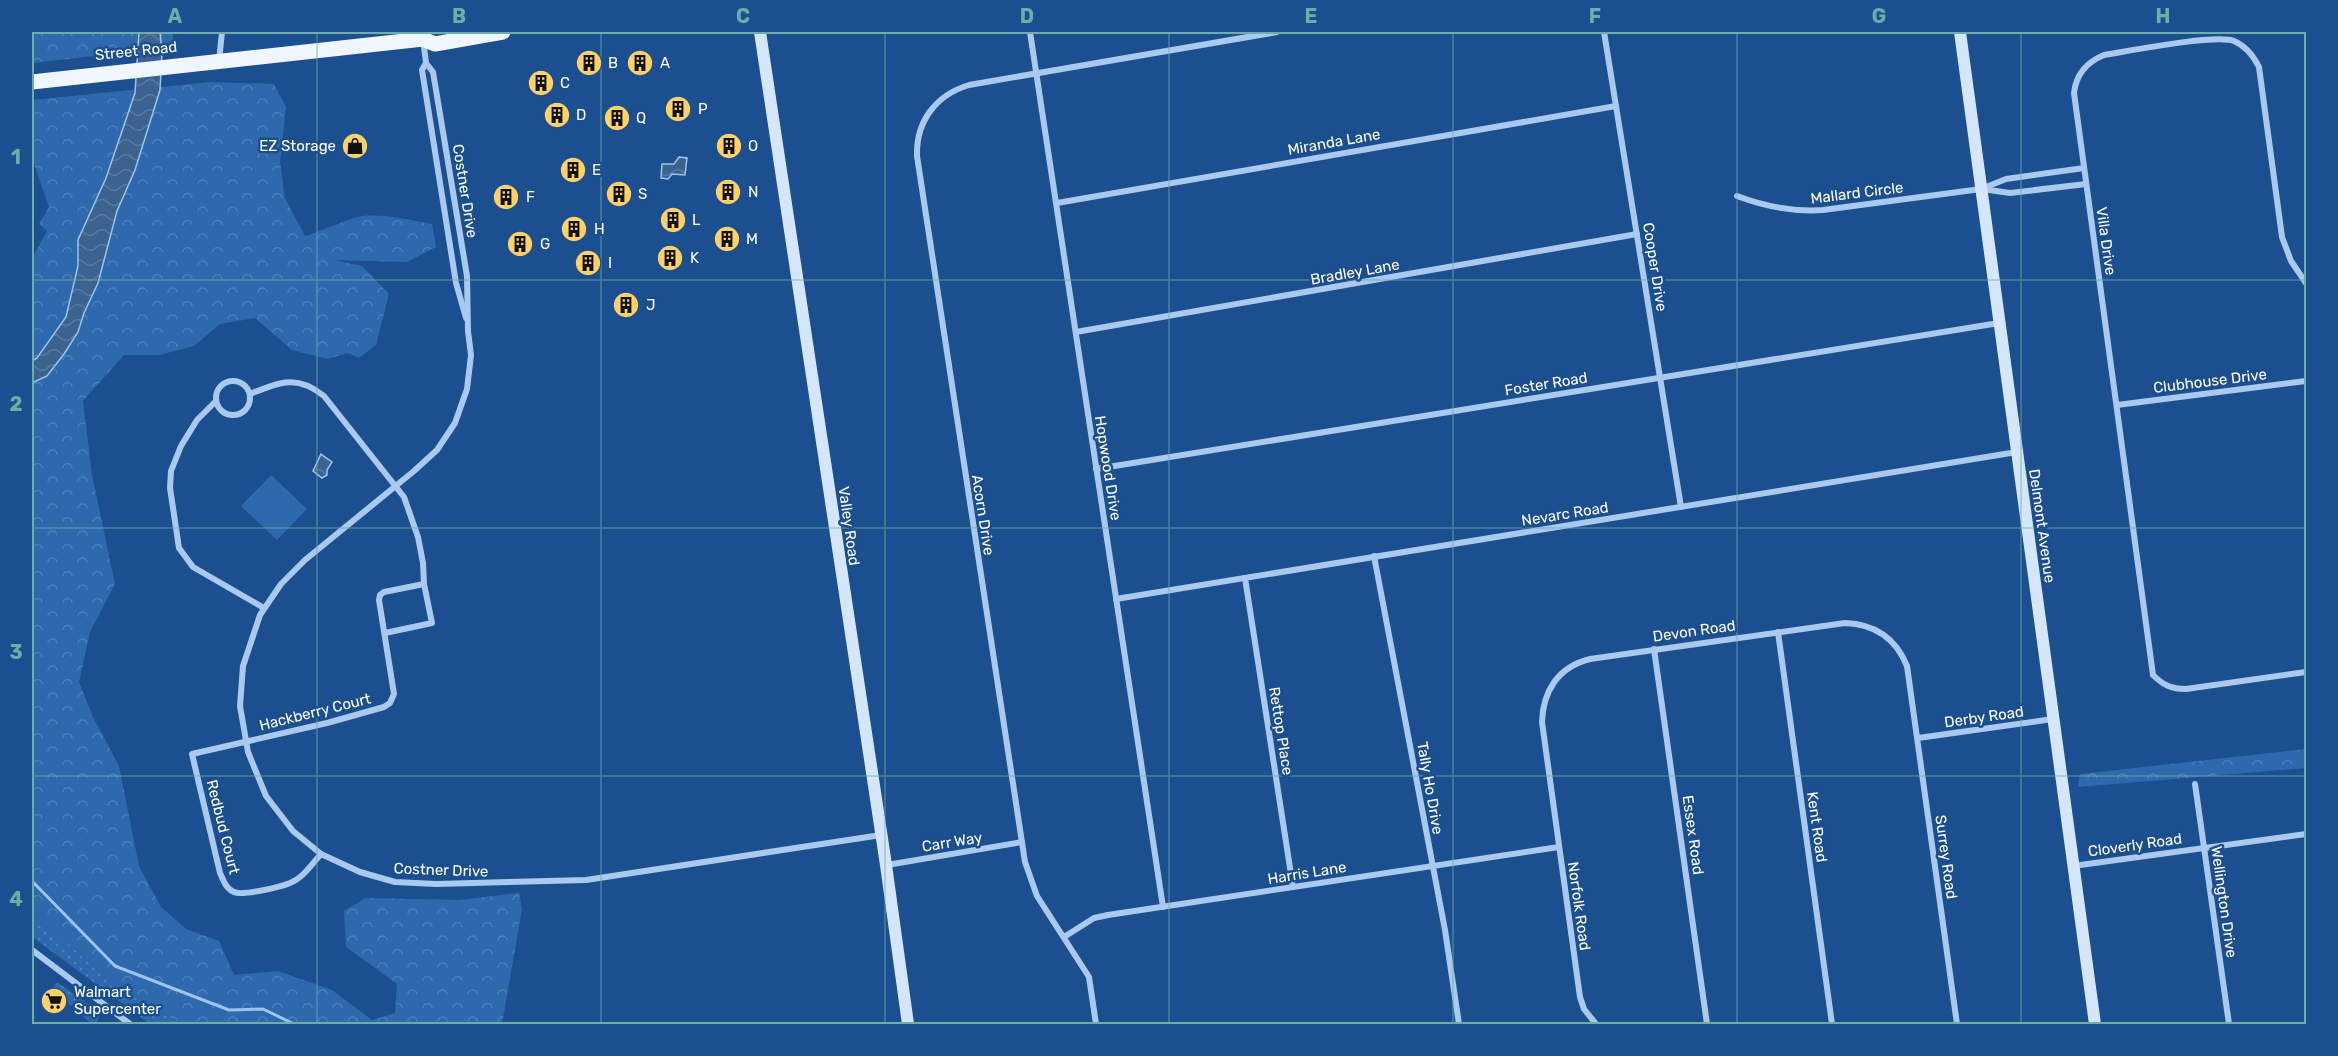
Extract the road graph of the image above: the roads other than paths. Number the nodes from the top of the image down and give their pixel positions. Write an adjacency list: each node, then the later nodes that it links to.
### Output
1 (222, 32): 9 (street)
2 (503, 32): 8 (main road, Street Road)
3 (760, 32): 49 (street, Valley Road)
4 (1030, 32): 11 (street, Hopwood Drive)
5 (1277, 32): 11 (street, Acorn Drive)
6 (1604, 32): 13 (street, Cooper Drive)
7 (1960, 32): 16 (street, Delmont Avenue)
8 (427, 35): 9 (main road, Street Road); 10 (street, Costner Drive)
9 (219, 61): 12 (main road, Street Road)
10 (426, 63): 22 (street, Costner Drive); 22 (street, Costner Drive)
11 (1037, 73): 18 (street, Hopwood Drive); 50 (street, Acorn Drive)
12 (32, 82)
13 (1616, 105): 18 (street, Miranda Lane); 19 (street, Cooper Drive)
14 (2084, 168): 15 (street, Villa Drive); 16 (street); 20 (street, Villa Drive)
15 (2086, 184): 16 (street); 28 (street, Villa Drive)
16 (1981, 189): 17 (street, Mallard Circle); 21 (street, Delmont Avenue)
17 (1737, 196)
18 (1057, 203): 23 (street, Hopwood Drive)
19 (1637, 234): 23 (street, Bradley Lane); 24 (street, Cooper Drive)
20 (2307, 283)
21 (2000, 323): 24 (street, Foster Road); 29 (street, Delmont Avenue)
22 (468, 326): 31 (street, Costner Drive)
23 (1076, 332): 30 (street, Hopwood Drive)
24 (1661, 378): 30 (street, Foster Road); 32 (street, Cooper Drive)
25 (2307, 381): 28 (street, Clubhouse Drive)
26 (250, 394): 27 (street); 27 (street); 31 (street)
27 (216, 401): 37 (street)
28 (2117, 405): 41 (street, Villa Drive)
29 (2017, 452): 32 (street, Nevarc Road); 43 (street, Delmont Avenue)
30 (1096, 469): 36 (street, Hopwood Drive)
31 (396, 486): 35 (street); 37 (street, Costner Drive)
32 (1681, 507): 33 (street, Nevarc Road)
33 (1374, 556): 34 (street, Nevarc Road); 55 (street, Tally Ho Drive)
34 (1245, 578): 36 (street, Nevarc Road); 57 (street, Rettop Place)
35 (424, 584): 39 (street); 39 (street)
36 (1116, 599): 58 (street, Hopwood Drive)
37 (264, 608): 45 (street, Costner Drive)
38 (1778, 632): 40 (street, Devon Road); 42 (street, Devon Road); 67 (street, Kent Road)
39 (385, 633): 45 (street, Hackberry Court)
40 (1654, 649): 47 (street, Devon Road); 66 (street, Essex Road)
41 (2307, 672)
42 (1911, 692): 44 (street, Surrey Road)
43 (2053, 719): 44 (street, Derby Road); 56 (street, Delmont Avenue)
44 (1918, 738): 68 (street, Surrey Road)
45 (245, 742): 53 (street, Costner Drive); 53 (street, Redbud Court)
46 (2195, 784): 52 (street, Wellington Drive)
47 (1550, 786): 51 (street, Norfolk Road)
48 (2307, 834): 52 (street, Cloverly Road)
49 (881, 836): 53 (street, Costner Drive); 54 (street, Valley Road)
50 (1022, 842): 54 (street, Carr Way); 59 (street, Acorn Drive)
51 (1559, 847): 55 (street, Harris Lane); 65 (street, Norfolk Road)
52 (2205, 848): 56 (street, Cloverly Road); 70 (street, Wellington Drive)
53 (321, 854)
54 (886, 865): 62 (street, Valley Road)
55 (1432, 866): 57 (street, Harris Lane); 64 (street, Tally Ho Drive)
56 (2073, 866): 69 (street, Delmont Avenue)
57 (1293, 887): 58 (street, Harris Lane)
58 (1163, 907): 59 (street, Harris Lane)
59 (1064, 937): 63 (street, Acorn Drive)
60 (32, 950): 61 (street)
61 (130, 1024)
62 (908, 1024)
63 (1096, 1024)
64 (1459, 1024)
65 (1596, 1024)
66 (1707, 1024)
67 (1832, 1024)
68 (1957, 1024)
69 (2095, 1024)
70 (2229, 1024)

